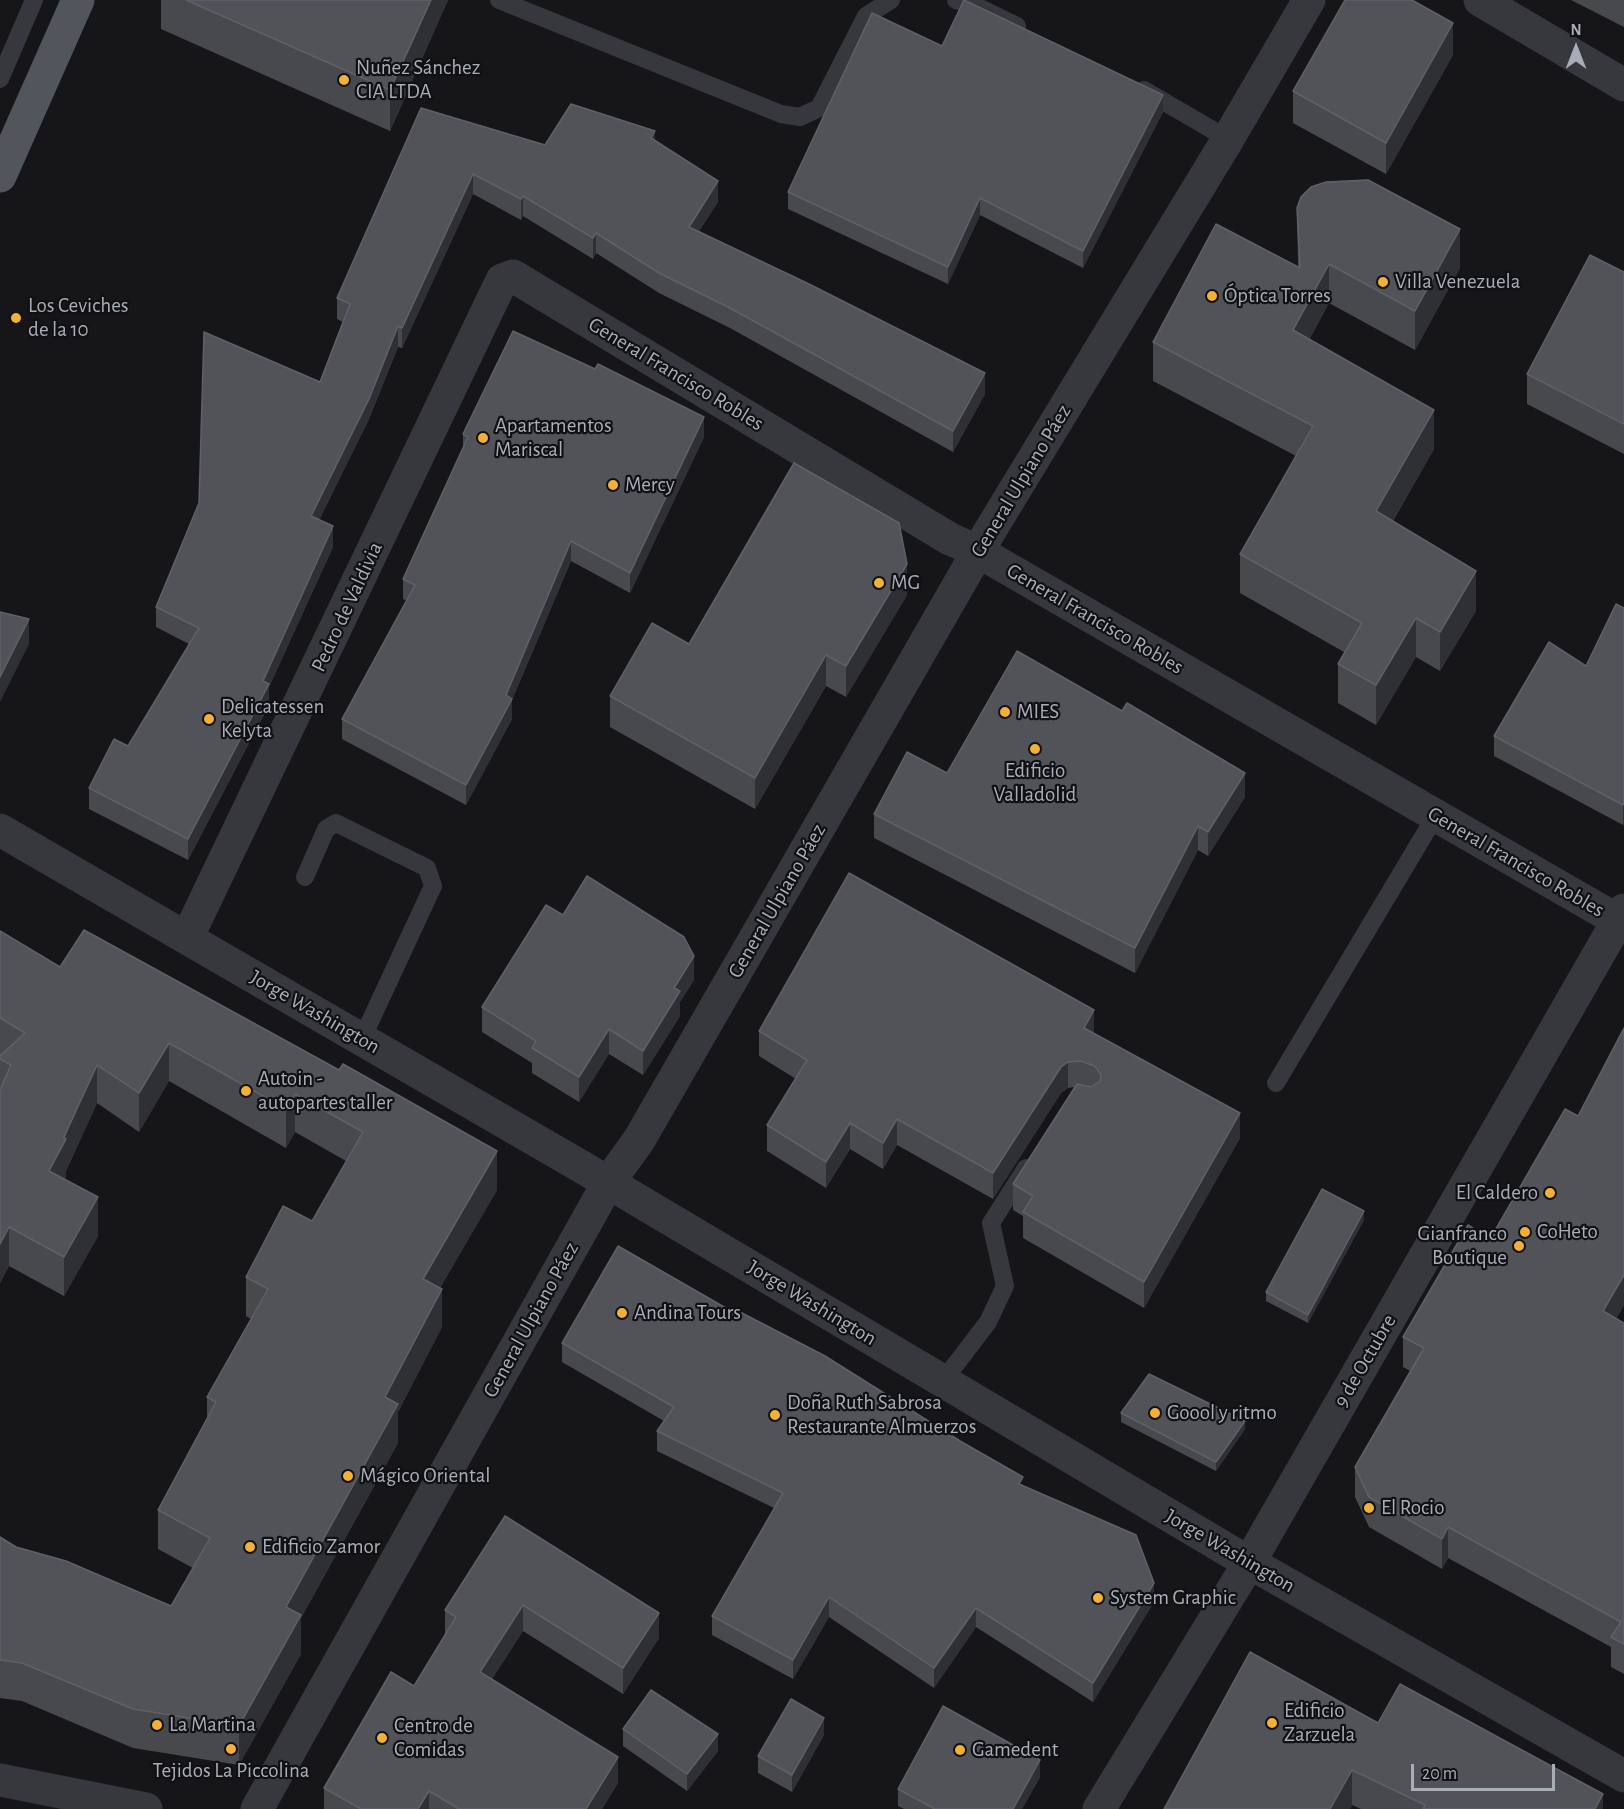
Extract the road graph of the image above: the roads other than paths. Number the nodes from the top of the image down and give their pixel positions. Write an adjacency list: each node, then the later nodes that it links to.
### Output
1 (34, 0): 9 (lane)
2 (78, 0): 13 (main road)
3 (499, 0): 4 (lane)
4 (891, 0)
5 (956, 0): 8 (lane)
6 (1309, 0): 12 (street, General Ulpiano Páez)
7 (1480, 0): 11 (street)
8 (1037, 36)
9 (0, 79)
10 (1131, 84): 12 (lane)
11 (1624, 85)
12 (1228, 139): 15 (street, General Ulpiano Páez)
13 (0, 176)
14 (507, 276): 15 (street, General Francisco Robles); 20 (street, Pedro de Valdivia)
15 (979, 552): 16 (street, General Francisco Robles); 24 (street, General Ulpiano Páez)
16 (1436, 815): 19 (street, General Francisco Robles); 22 (lane)
17 (0, 830): 20 (street, Jorge Washington)
18 (305, 877): 21 (lane)
19 (1622, 918): 26 (street, 9 de Octubre)
20 (187, 938): 21 (street, Jorge Washington)
21 (362, 1040): 24 (street, Jorge Washington)
22 (1276, 1083)
23 (1033, 1156): 25 (lane)
24 (608, 1183): 25 (street, Jorge Washington); 30 (street, General Ulpiano Páez)
25 (943, 1381): 26 (street, Jorge Washington)
26 (1249, 1563): 27 (street, Jorge Washington); 31 (street, 9 de Octubre)
27 (1624, 1776)
28 (0, 1780): 29 (street)
29 (146, 1809)
30 (257, 1809)
31 (1099, 1809)

